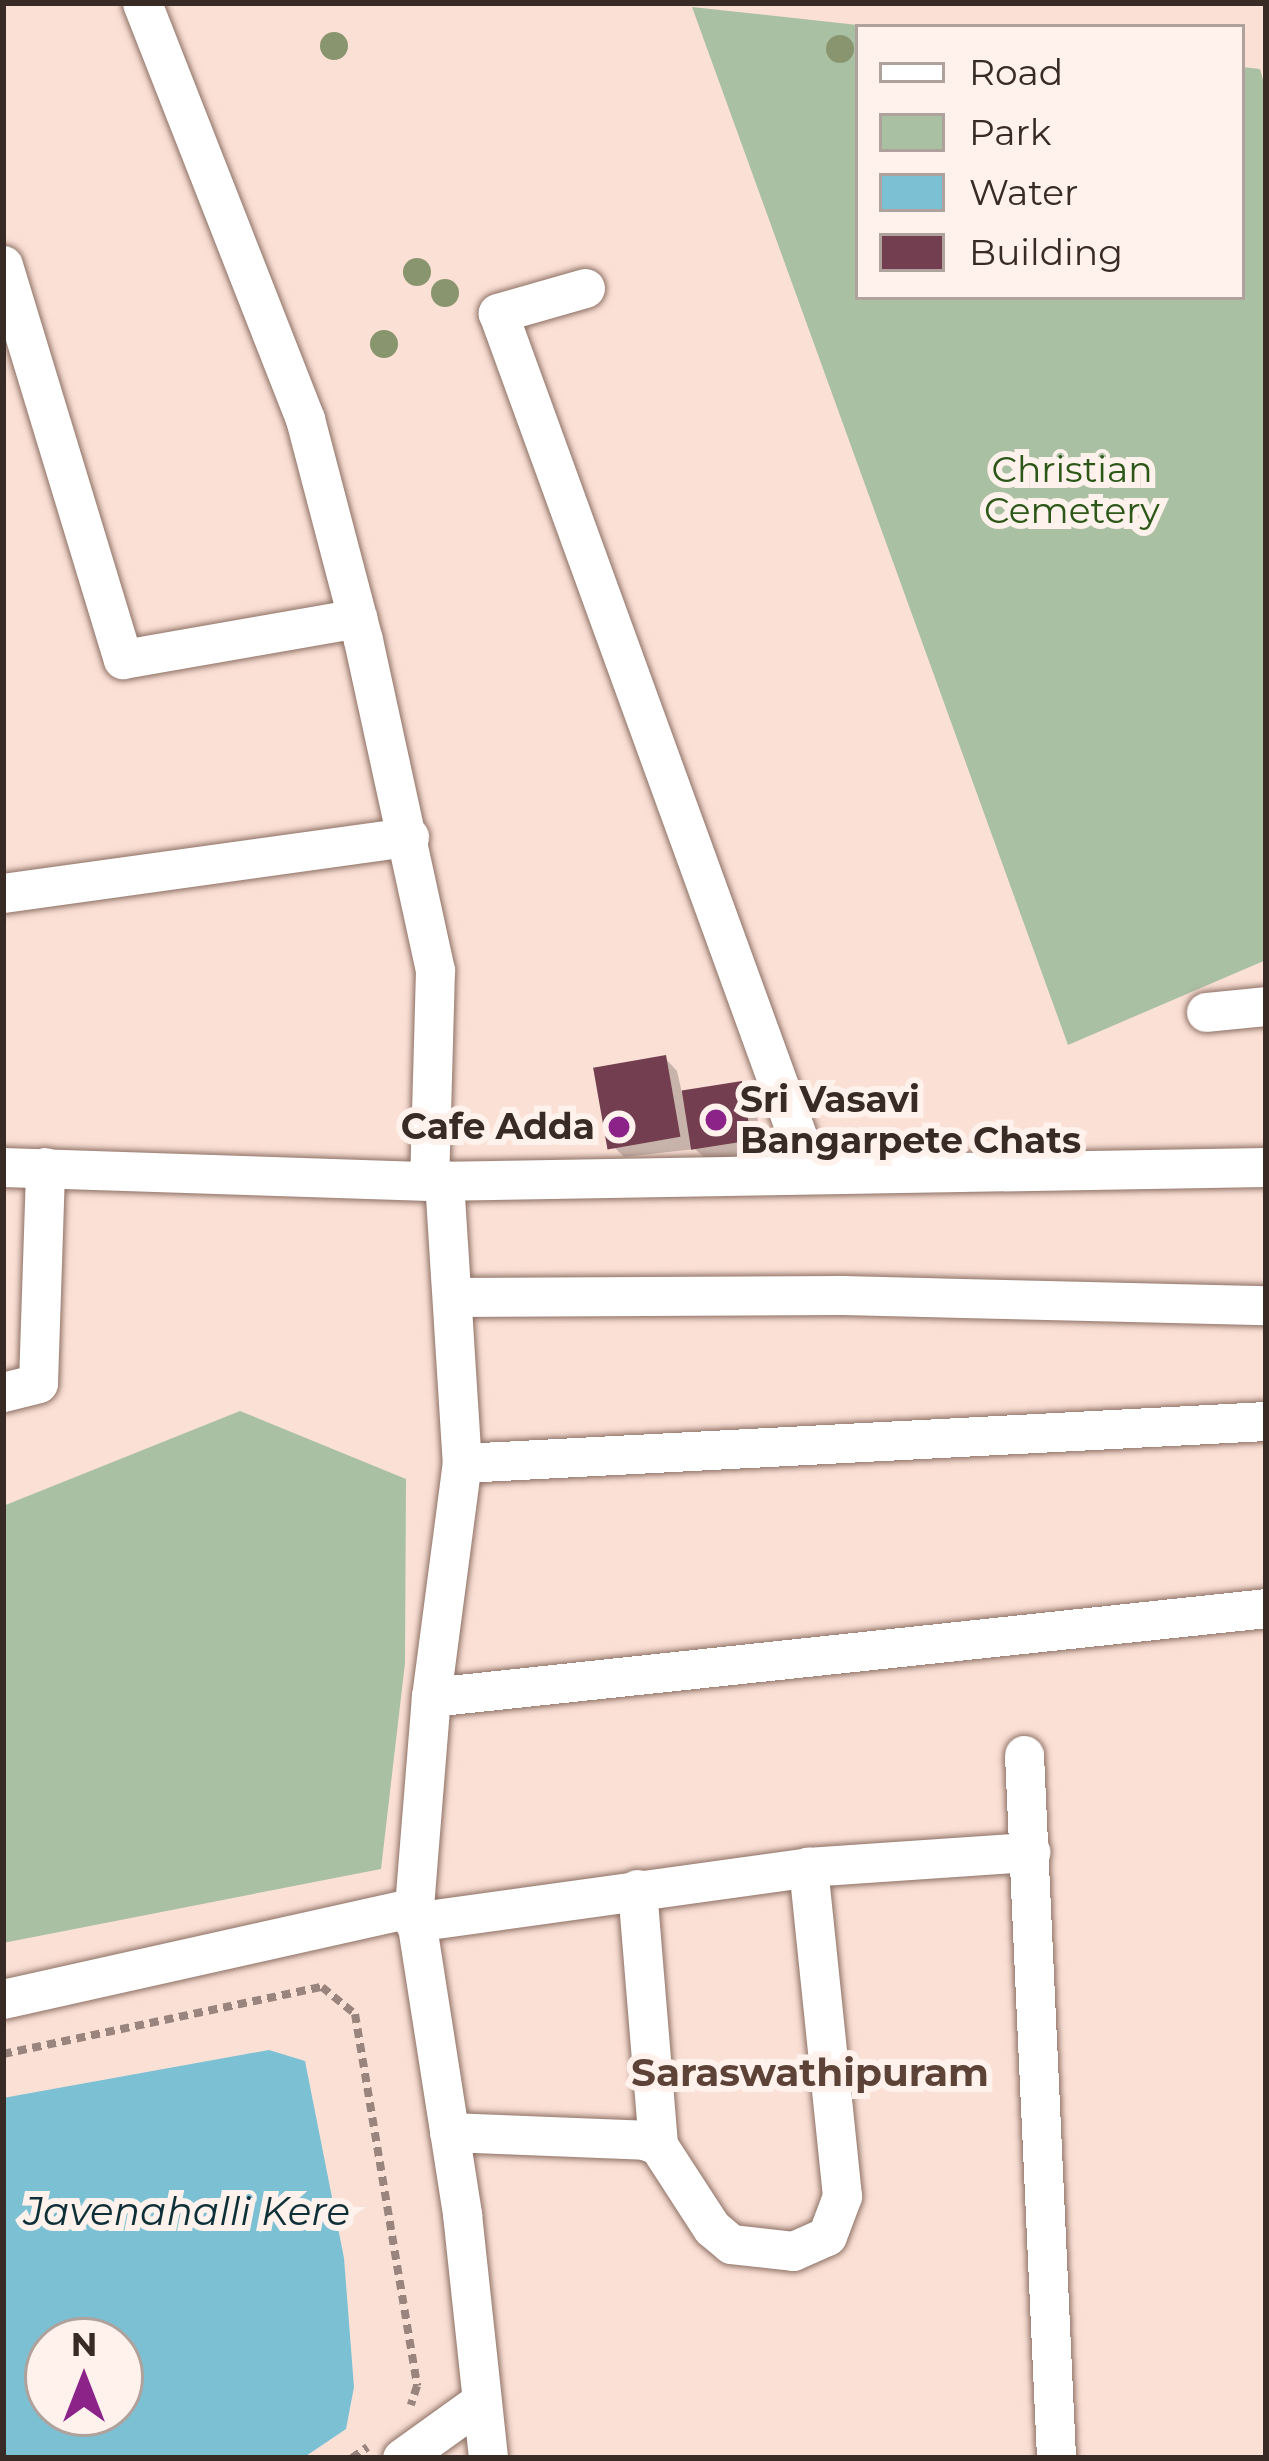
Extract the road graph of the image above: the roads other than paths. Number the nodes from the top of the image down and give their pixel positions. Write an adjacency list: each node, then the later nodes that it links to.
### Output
1 (142, 3): 4 (street)
2 (3, 265): 4 (street)
3 (585, 288): 12 (street)
4 (357, 618): 5 (street)
5 (409, 837): 6 (street); 13 (street)
6 (3, 893)
7 (1266, 1006): 8 (street)
8 (1206, 1012)
9 (45, 1166): 11 (street); 13 (street); 16 (street)
10 (1266, 1166): 12 (street)
11 (3, 1167)
12 (810, 1171): 13 (street)
13 (437, 1180): 14 (street)
14 (452, 1297): 15 (street); 18 (street)
15 (1266, 1305)
16 (3, 1392)
17 (1266, 1421): 18 (street)
18 (462, 1463): 20 (street)
19 (1266, 1608): 20 (street)
20 (431, 1697): 25 (street)
21 (1024, 1755): 22 (street)
22 (1030, 1852): 23 (street); 32 (street)
23 (808, 1867): 24 (street); 28 (street)
24 (638, 1889): 25 (street); 28 (street)
25 (414, 1915): 26 (street); 27 (street)
26 (3, 1999)
27 (449, 2132): 28 (street); 29 (street)
28 (658, 2145)
29 (480, 2402): 30 (street); 31 (street)
30 (398, 2439)
31 (488, 2458)
32 (1056, 2458)

